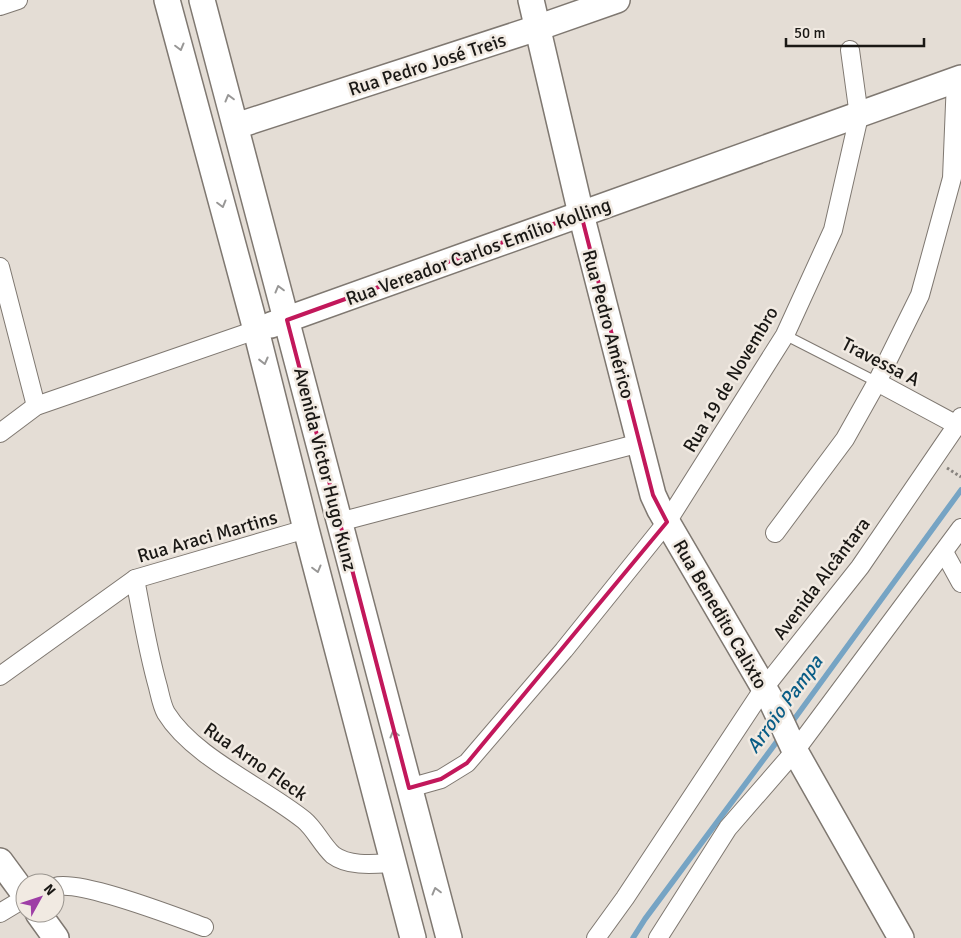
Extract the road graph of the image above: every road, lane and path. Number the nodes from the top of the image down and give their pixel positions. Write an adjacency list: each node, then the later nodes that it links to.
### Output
1 (18, 0): 6 (street)
2 (167, 0): 15 (street, Avenida Victor Hugo Kunz, one-way to 15)
3 (202, 0): 11 (street, Avenida Victor Hugo Kunz, one-way to 3)
4 (531, 0): 7 (street, Rua Pedro Américo)
5 (617, 0): 7 (street, Rua Pedro José Treis)
6 (0, 6)
7 (537, 28): 11 (street, Rua Pedro José Treis); 12 (street, Rua Pedro Américo)
8 (850, 50): 10 (street, Rua 19 de Novembro)
9 (959, 79): 10 (street, Rua Vereador Carlos Emílio Kolling); 17 (street)
10 (859, 116): 12 (street, Rua Vereador Carlos Emílio Kolling); 16 (street, Rua 19 de Novembro)
11 (236, 126): 14 (street, Avenida Victor Hugo Kunz, one-way to 11)
12 (581, 214): 14 (street, Rua Vereador Carlos Emílio Kolling); 21 (street, Rua Pedro Américo)
13 (0, 267): 18 (street)
14 (287, 320): 15 (street, Rua Vereador Carlos Emílio Kolling); 24 (street, Avenida Victor Hugo Kunz)
15 (256, 330): 18 (street, Rua Vereador Carlos Emílio Kolling); 27 (street, Avenida Victor Hugo Kunz, one-way to 27)
16 (785, 335): 17 (lane, Travessa A); 25 (street, Rua 19 de Novembro)
17 (877, 382): 19 (street, Travessa A); 28 (street)
18 (36, 406): 20 (street, Rua Vereador Carlos Emílio Kolling)
19 (959, 421): 33 (street, Avenida Alcântara)
20 (0, 433)
21 (640, 443): 24 (street); 25 (street, Rua Benedito Calixto)
22 (947, 468): 23 (path)
23 (961, 478)
24 (339, 522): 35 (street, Avenida Victor Hugo Kunz, one-way to 24)
25 (667, 522): 33 (street, Rua Benedito Calixto); 35 (street, Rua 19 de Novembro)
26 (961, 528): 29 (street)
27 (306, 529): 30 (street, Rua Araci Martins); 37 (street, Avenida Victor Hugo Kunz, one-way to 37)
28 (775, 534)
29 (944, 552): 31 (street); 34 (street)
30 (135, 579): 32 (street, Rua Araci Martins); 37 (street, Rua Arno Fleck)
31 (961, 583)
32 (0, 676)
33 (768, 694): 34 (street, Rua Benedito Calixto); 48 (street, Avenida Alcântara)
34 (792, 744): 44 (street); 49 (street, Rua Benedito Calixto)
35 (409, 788): 47 (street, Avenida Victor Hugo Kunz, one-way to 35)
36 (0, 861): 38 (street)
37 (393, 863): 46 (street, Avenida Victor Hugo Kunz)
38 (15, 882)
39 (65, 886): 43 (street)
40 (15, 903): 41 (street)
41 (0, 913)
42 (45, 923): 45 (street)
43 (204, 927)
44 (666, 933)
45 (56, 938)
46 (413, 938)
47 (449, 938)
48 (596, 938)
49 (901, 938)

